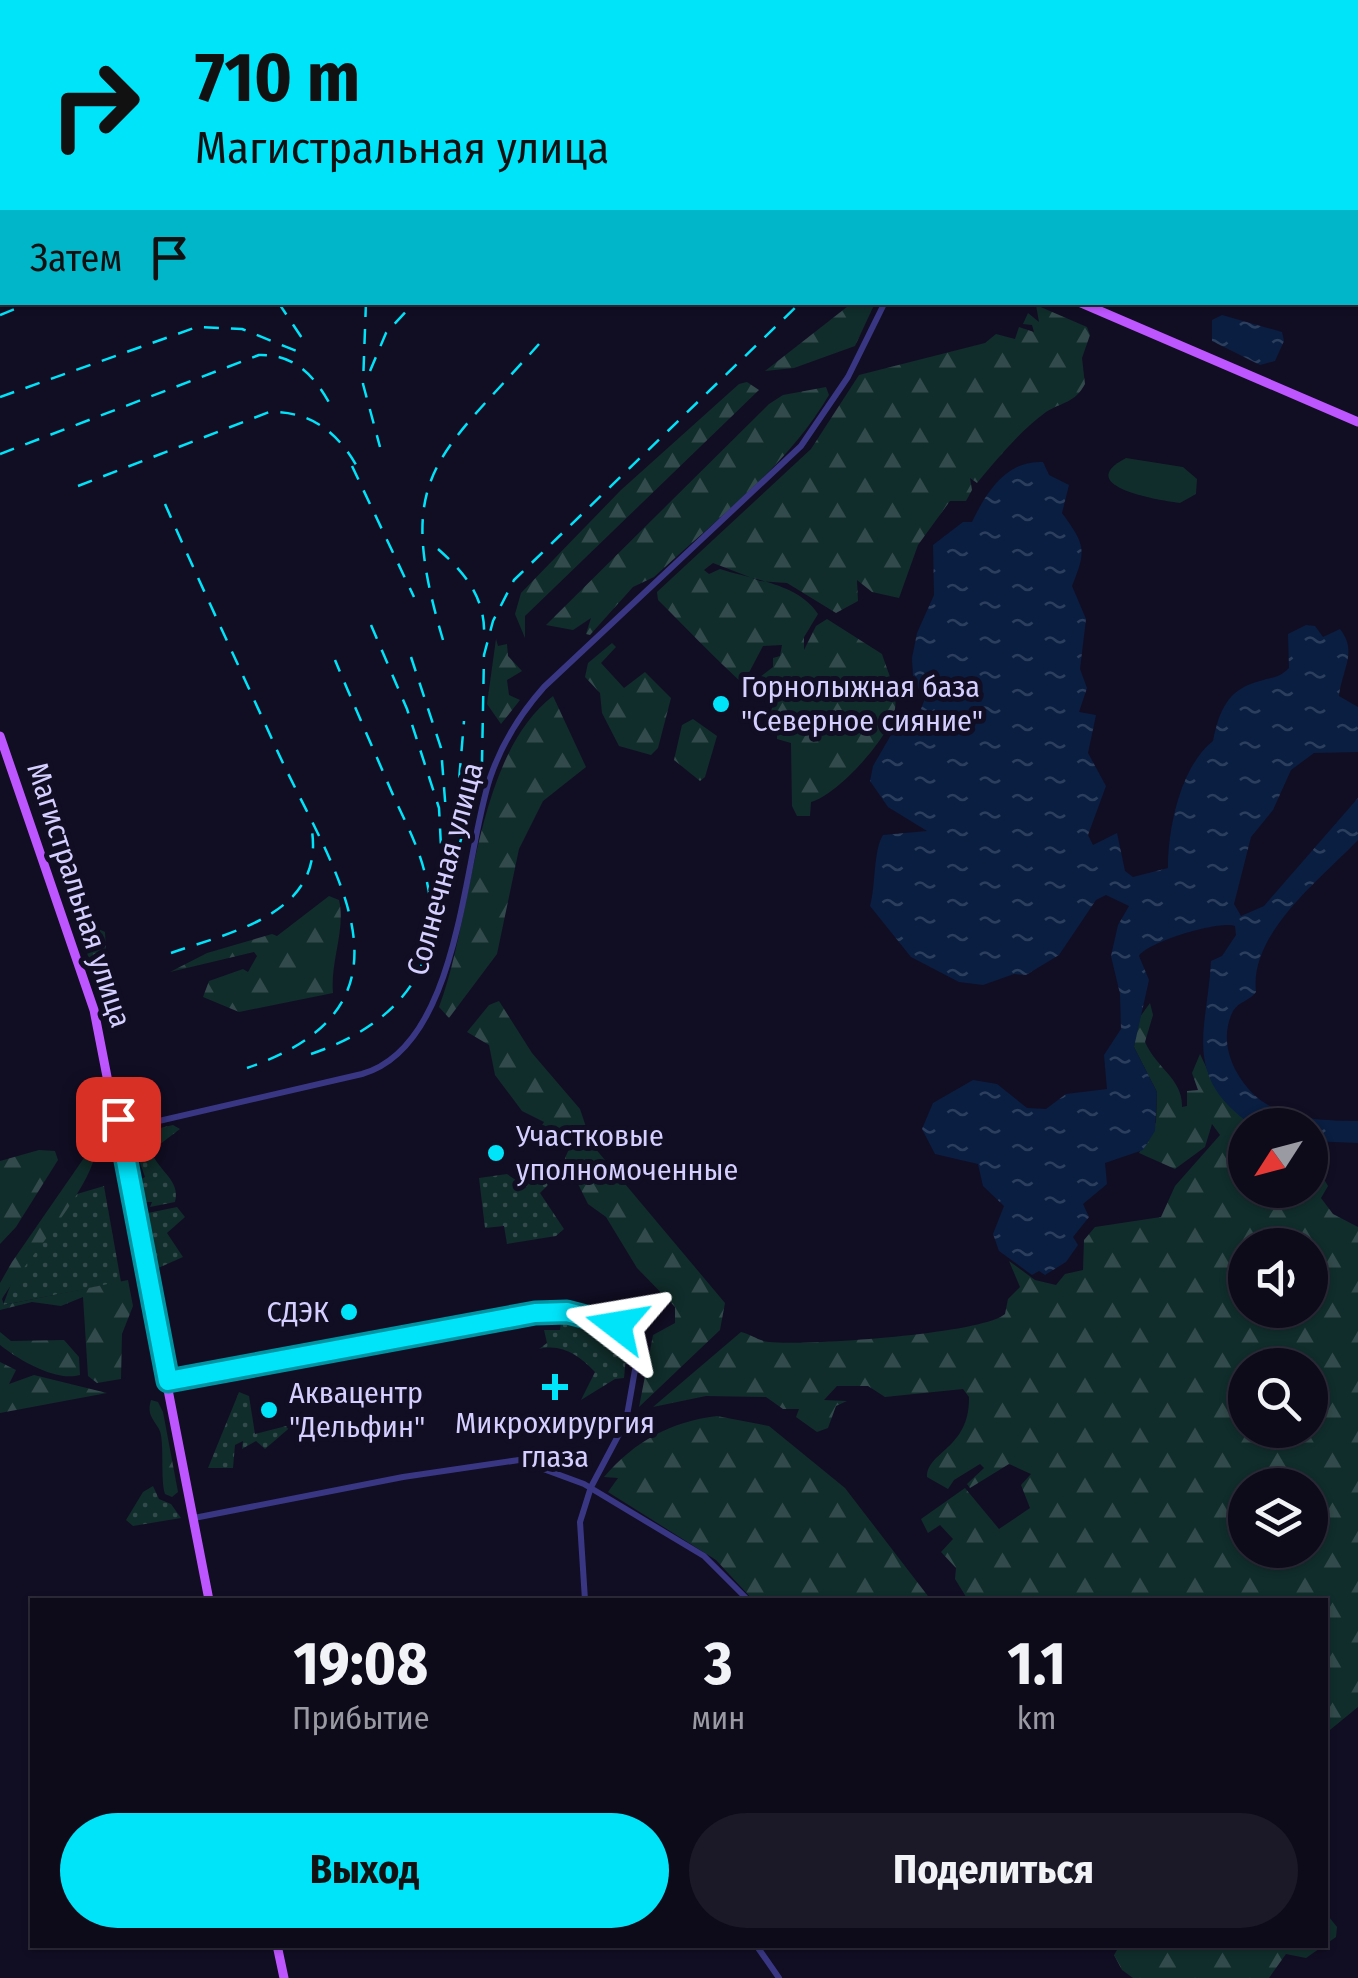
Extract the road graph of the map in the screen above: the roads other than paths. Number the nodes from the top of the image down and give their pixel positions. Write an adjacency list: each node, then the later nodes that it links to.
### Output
1 (884, 305): 5 (street, Солнечная улица)
2 (1086, 305): 3 (main road)
3 (1358, 422)
4 (0, 736): 5 (main road, Магистральная улица)
5 (120, 1130): 6 (main road, Магистральная улица)
6 (168, 1381): 7 (street); 8 (main road, Магистральная улица)
7 (591, 1488): 8 (street); 10 (street); 11 (street)
8 (194, 1518): 9 (main road, Магистральная улица)
9 (209, 1598)
10 (585, 1598)
11 (746, 1598)
12 (278, 1948): 14 (main road)
13 (758, 1948): 15 (street)
14 (284, 1978)
15 (780, 1978)

